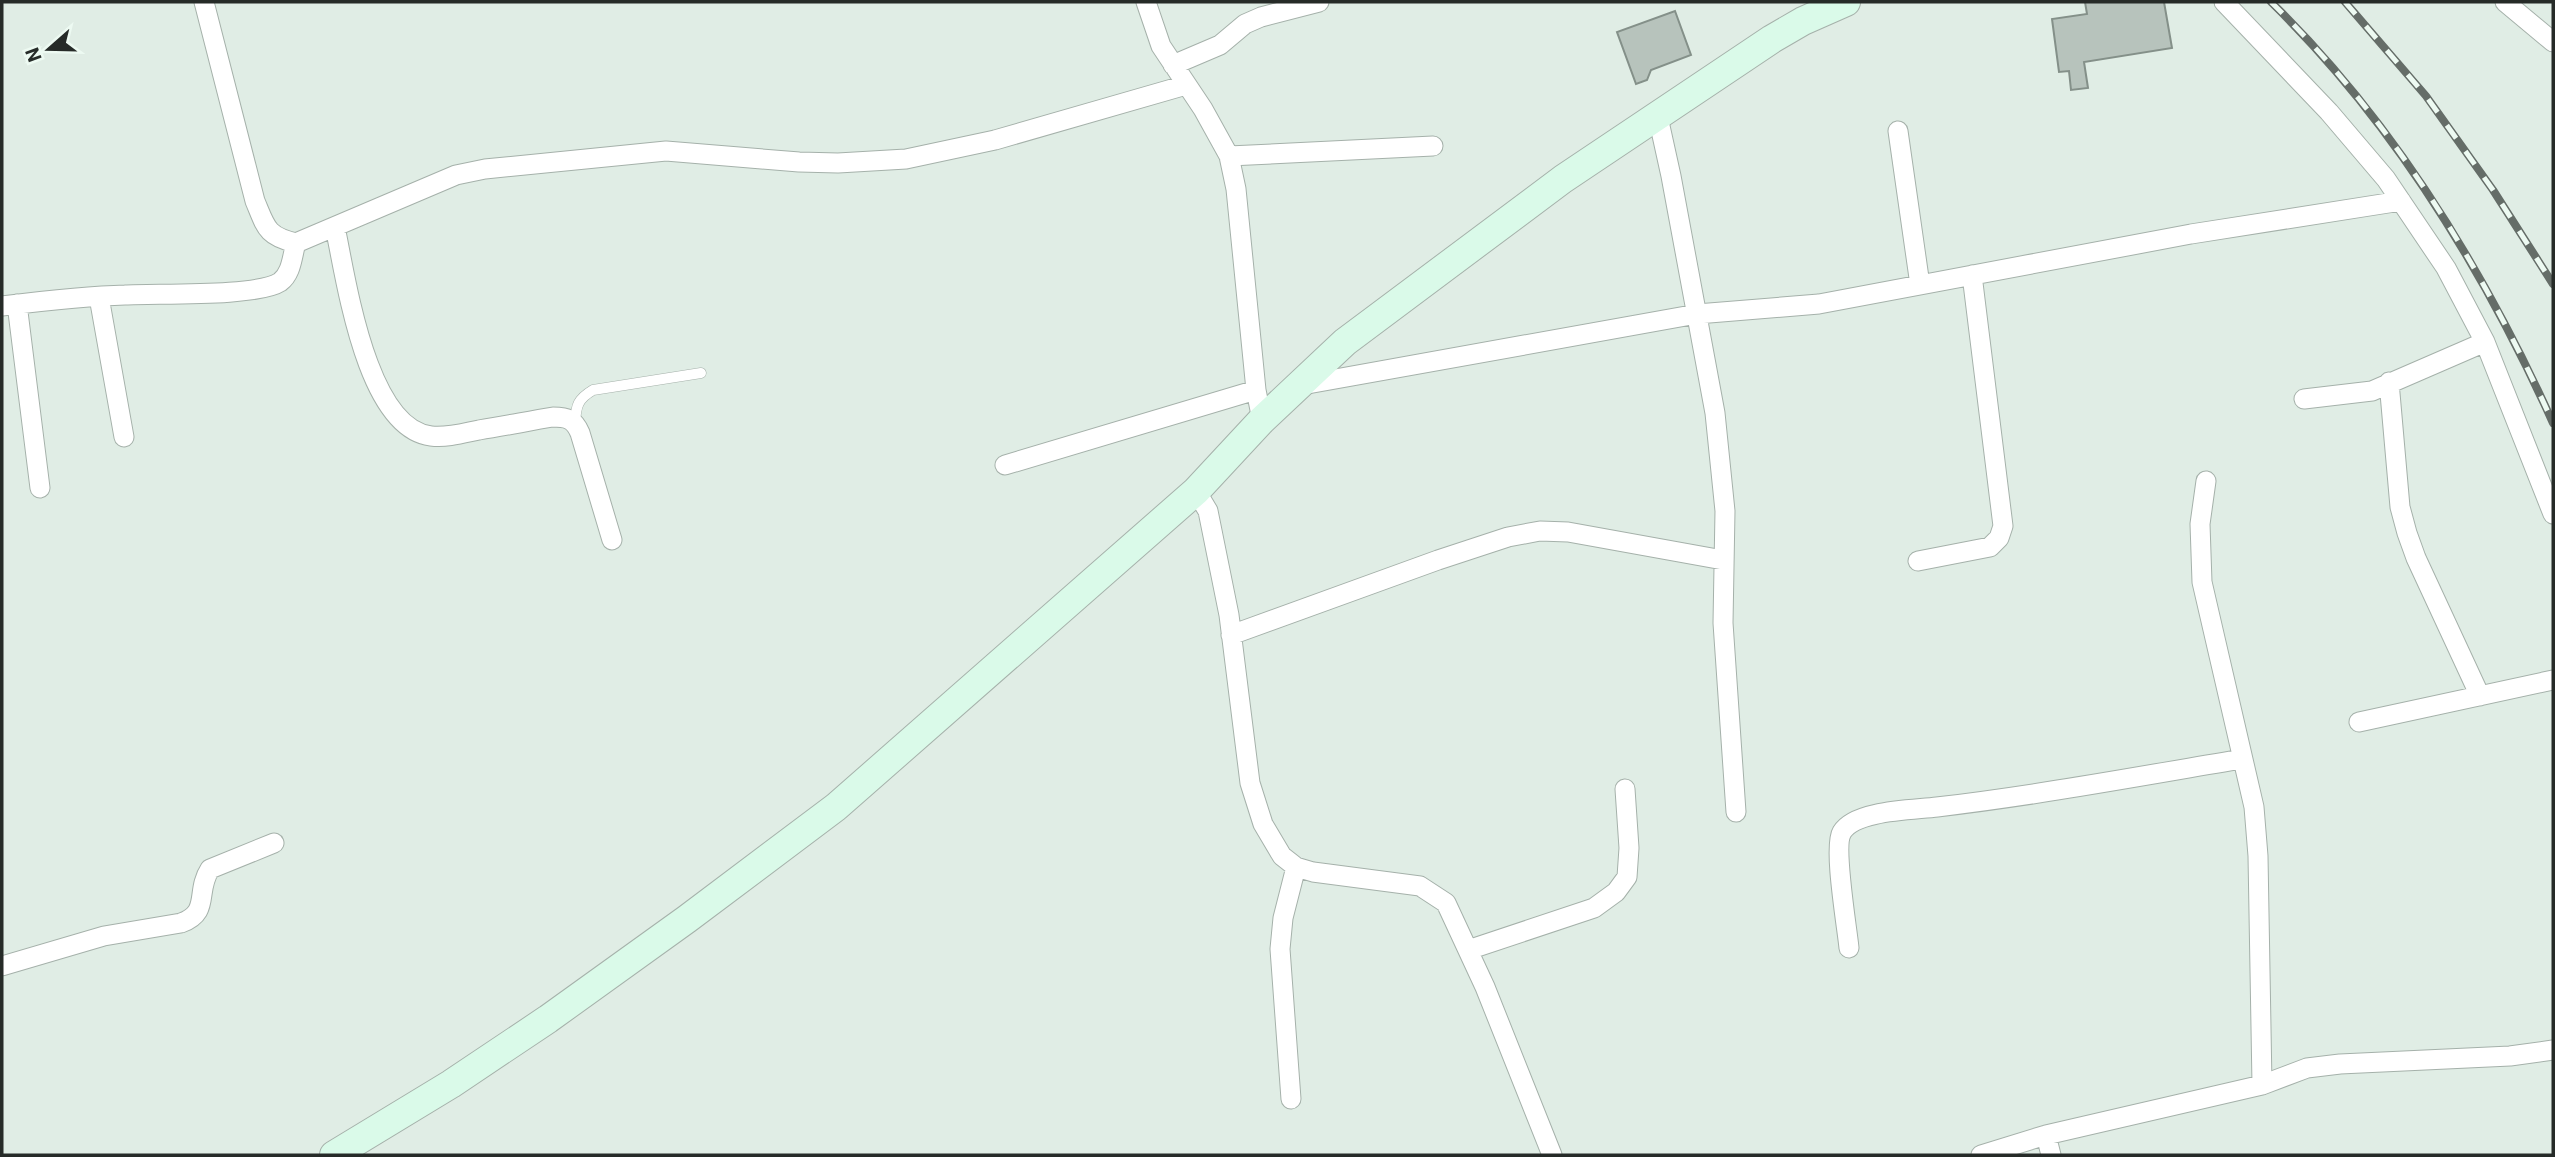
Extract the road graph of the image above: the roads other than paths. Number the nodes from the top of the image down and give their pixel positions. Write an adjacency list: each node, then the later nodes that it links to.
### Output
1 (204, 2): 16 (street)
2 (1146, 2): 8 (street)
3 (1319, 2): 8 (street)
4 (1846, 2): 10 (street)
5 (2224, 2): 14 (street)
6 (2505, 2): 7 (street)
7 (2553, 42)
8 (1173, 65): 9 (street)
9 (1186, 85): 13 (street); 15 (street)
10 (1658, 117): 21 (street); 25 (street)
11 (1898, 131): 18 (street)
12 (1433, 146): 13 (street)
13 (1229, 156): 26 (street)
14 (2401, 201): 17 (street); 22 (street)
15 (335, 227): 16 (street); 29 (street)
16 (296, 243): 19 (street)
17 (1972, 275): 18 (street); 38 (street)
18 (1920, 285): 21 (street)
19 (99, 297): 20 (street); 30 (street)
20 (9, 305): 33 (street)
21 (1697, 314): 25 (street); 37 (street)
22 (2485, 342): 24 (street); 35 (street)
23 (701, 373): 29 (lane)
24 (2389, 382): 27 (street); 41 (street)
25 (1302, 385): 28 (street)
26 (1255, 390): 28 (street); 31 (street)
27 (2304, 399)
28 (1262, 420): 34 (street)
29 (575, 423): 36 (street)
30 (124, 437)
31 (1005, 465)
32 (2206, 481): 43 (street)
33 (40, 488)
34 (1196, 491): 39 (street); 55 (street)
35 (2553, 514)
36 (612, 540)
37 (1723, 560): 39 (street); 45 (street)
38 (1918, 561)
39 (1231, 635): 47 (street)
40 (2553, 680): 41 (street)
41 (2480, 696): 42 (street)
42 (2359, 723)
43 (2242, 759): 48 (street); 52 (street)
44 (1625, 789): 49 (street)
45 (1736, 812)
46 (274, 843): 50 (street)
47 (1296, 867): 49 (street); 53 (street)
48 (1849, 948)
49 (1468, 950): 56 (street)
50 (2, 966)
51 (2553, 1049): 52 (street)
52 (2262, 1085): 54 (street)
53 (1290, 1099)
54 (2046, 1135): 57 (street); 58 (street)
55 (334, 1155)
56 (1552, 1155)
57 (1980, 1155)
58 (2052, 1155)

